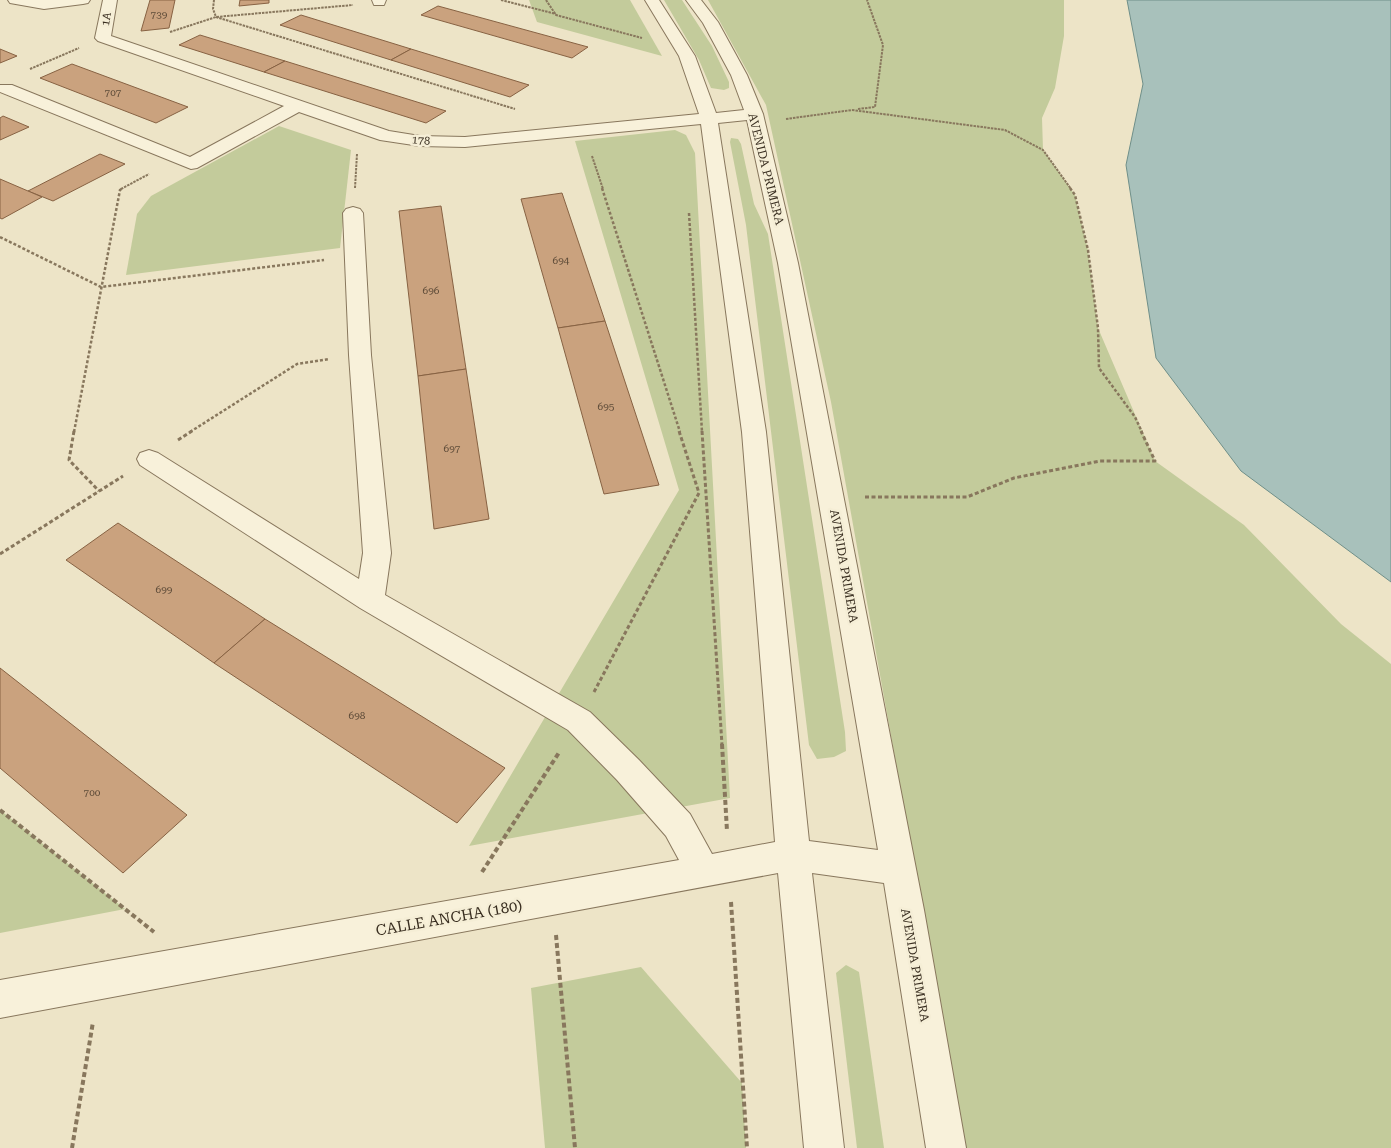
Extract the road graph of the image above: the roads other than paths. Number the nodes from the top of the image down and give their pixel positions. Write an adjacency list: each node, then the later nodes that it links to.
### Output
1 (15, 0): 2 (street)
2 (83, 0)
3 (110, 0): 6 (street, 1A)
4 (652, 0): 9 (street)
5 (693, 0): 10 (street, AVENIDA PRIMERA)
6 (103, 38): 8 (street, 178)
7 (6, 88): 8 (street)
8 (299, 105): 9 (street, 178)
9 (708, 118): 10 (street, 178); 14 (street)
10 (755, 118): 16 (street, AVENIDA PRIMERA)
11 (353, 213): 13 (street)
12 (149, 459): 13 (street)
13 (370, 600): 15 (street)
14 (793, 855): 15 (street, CALLE ANCHA (180)); 16 (street, CALLE ANCHA (180)); 18 (street)
15 (716, 869): 17 (street, CALLE ANCHA (180))
16 (898, 869): 19 (street, AVENIDA PRIMERA)
17 (1, 1002)
18 (824, 1148)
19 (946, 1148)

